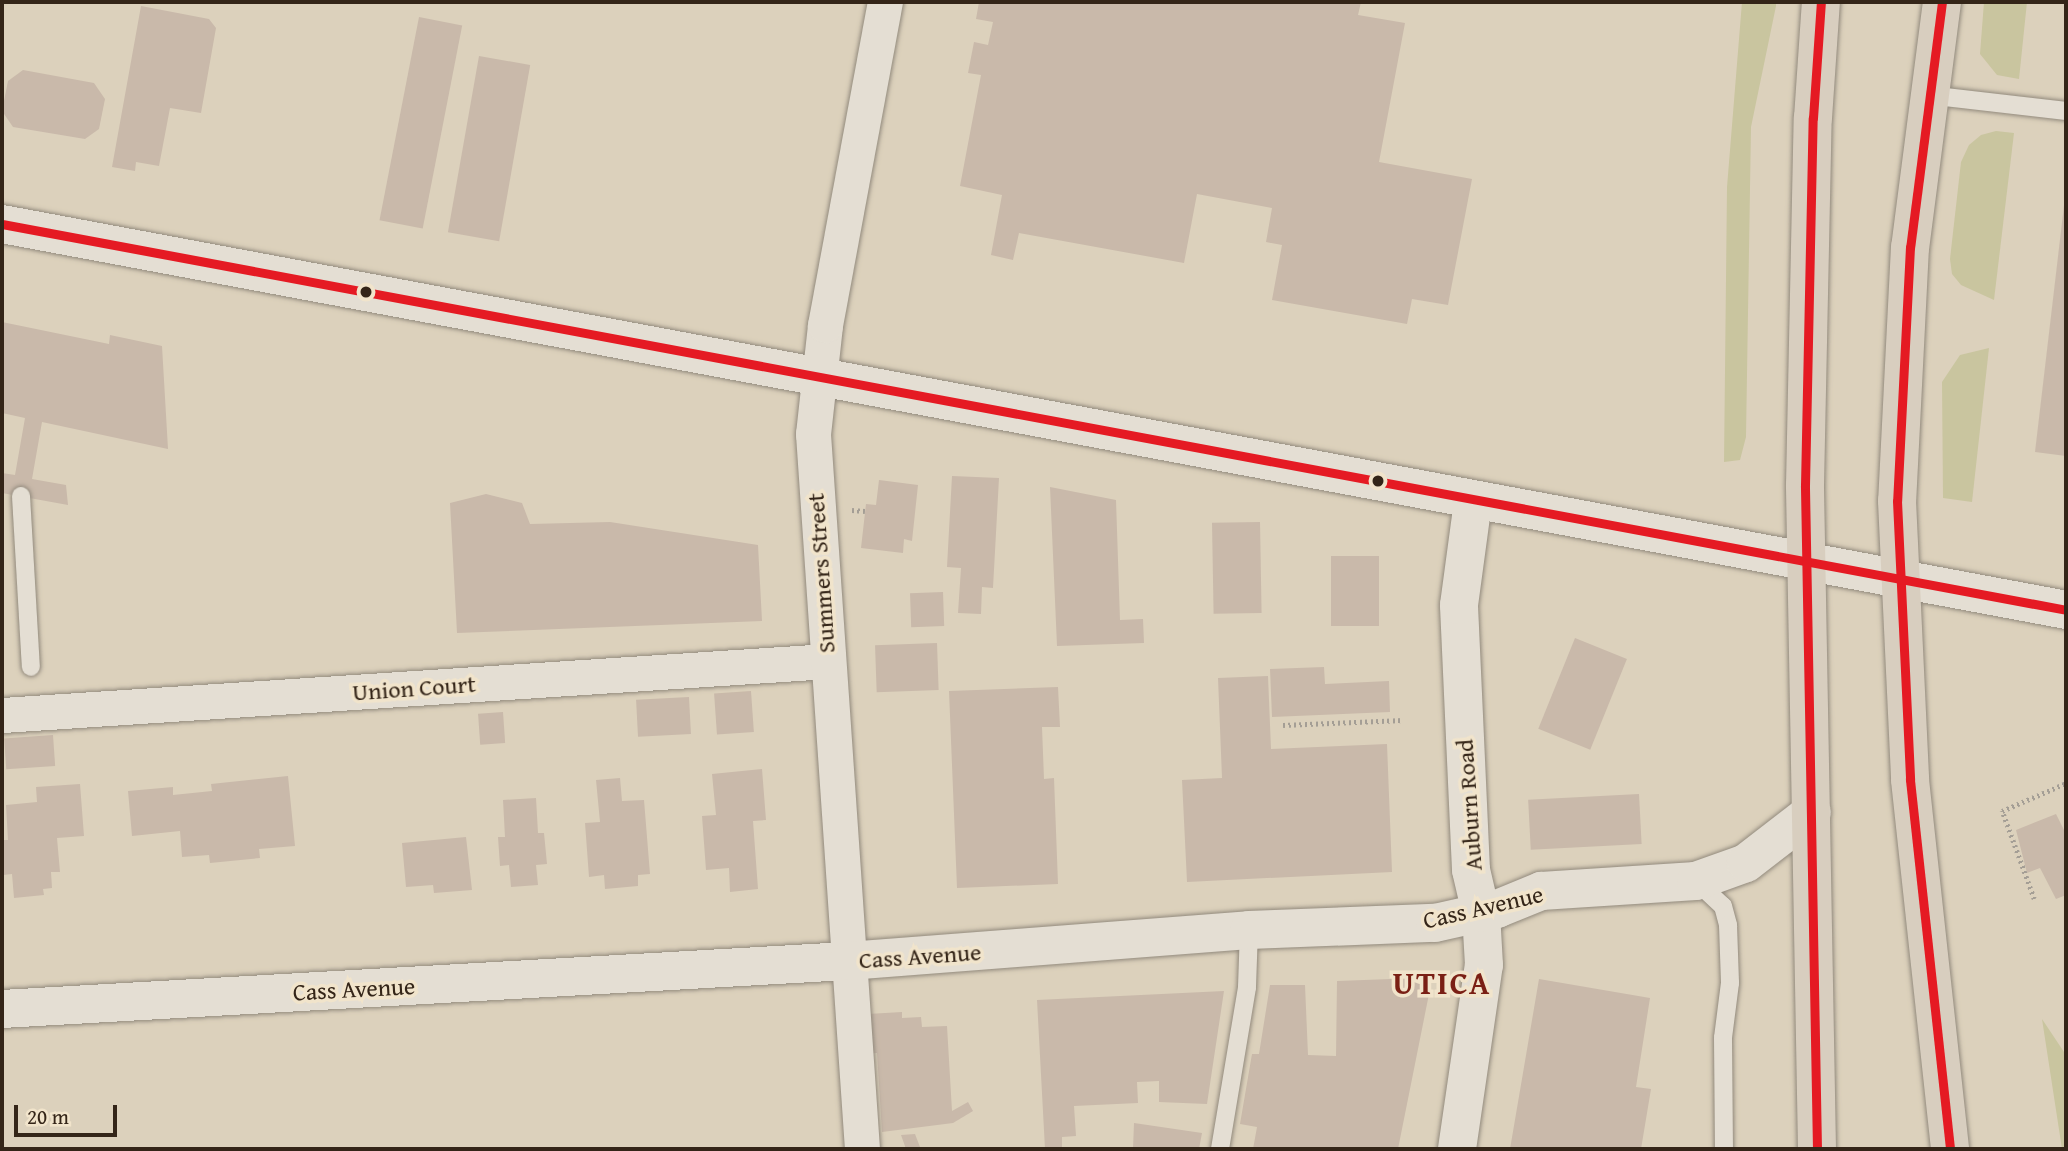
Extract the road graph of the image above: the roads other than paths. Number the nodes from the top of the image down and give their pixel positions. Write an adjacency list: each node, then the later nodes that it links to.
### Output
1 (885, 2): 7 (street, Summers Street)
2 (1821, 2): 10 (highway)
3 (1942, 2): 4 (highway)
4 (1928, 95): 5 (lane); 11 (highway)
5 (2066, 111)
6 (2, 224): 7 (street)
7 (820, 375): 9 (street); 13 (street, Summers Street)
8 (21, 496): 14 (lane)
9 (1473, 501): 10 (street); 18 (street, Auburn Road)
10 (1806, 560): 11 (street); 16 (highway)
11 (1898, 579): 12 (street); 27 (highway)
12 (2066, 610)
13 (827, 661): 15 (street, Union Court); 20 (street, Summers Street)
14 (30, 667)
15 (2, 715)
16 (1812, 812): 17 (street, Cass Avenue); 26 (highway)
17 (1696, 881): 18 (street, Cass Avenue); 25 (lane)
18 (1481, 913): 19 (street, Cass Avenue); 24 (street, Auburn Road)
19 (1249, 930): 20 (street, Cass Avenue); 23 (lane)
20 (848, 961): 21 (street, Cass Avenue); 22 (street, Summers Street)
21 (2, 1009)
22 (862, 1149)
23 (1220, 1149)
24 (1457, 1149)
25 (1724, 1149)
26 (1817, 1149)
27 (1950, 1149)

